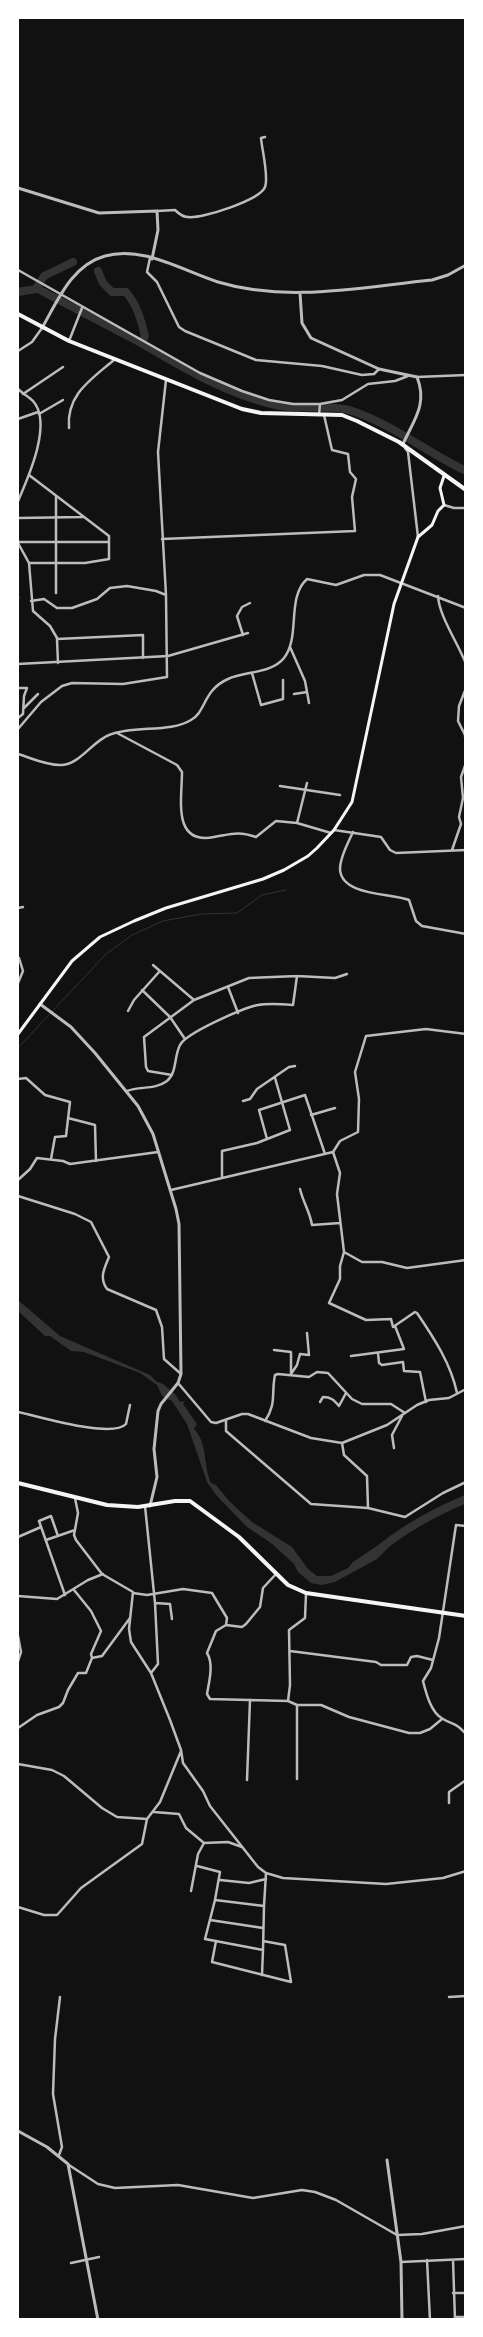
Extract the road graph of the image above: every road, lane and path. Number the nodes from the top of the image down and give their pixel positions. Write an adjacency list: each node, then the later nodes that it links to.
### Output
1 (265, 137): 3 (street)
2 (18, 188): 3 (street)
3 (157, 211): 4 (street)
4 (151, 259): 7 (street); 8 (street); 16 (street)
5 (466, 265): 7 (street)
6 (18, 270): 8 (street)
7 (300, 293): 16 (street)
8 (60, 296): 9 (street); 11 (street)
9 (82, 309): 12 (street); 24 (street)
10 (18, 314): 11 (main road)
11 (42, 328): 12 (main road); 13 (street)
12 (70, 341): 14 (main road)
13 (18, 351)
14 (115, 359): 20 (main road); 28 (street)
15 (63, 367): 22 (street)
16 (379, 369): 18 (street)
17 (466, 375): 19 (street)
18 (410, 376): 19 (street); 24 (street)
19 (417, 377): 29 (street)
20 (166, 380): 26 (main road); 41 (street)
21 (18, 389): 22 (street)
22 (23, 394): 25 (street)
23 (63, 400): 25 (street)
24 (320, 405): 26 (street)
25 (39, 413): 27 (street); 30 (street)
26 (321, 414): 29 (main road); 41 (street)
27 (18, 419)
28 (69, 428)
29 (404, 442): 31 (main road); 40 (street)
30 (29, 475): 33 (street); 34 (street)
31 (444, 476): 32 (main road); 35 (main road)
32 (466, 490)
33 (56, 496): 37 (street); 39 (street)
34 (18, 501)
35 (444, 505): 36 (street); 40 (main road)
36 (466, 508)
37 (84, 517): 39 (street); 44 (street)
38 (18, 518): 39 (street)
39 (56, 518): 43 (street)
40 (418, 537): 82 (main road)
41 (162, 539): 48 (street)
42 (18, 542): 43 (street); 45 (street)
43 (56, 542): 44 (street); 46 (street)
44 (109, 542): 46 (street)
45 (29, 563): 46 (street); 50 (street)
46 (56, 563): 47 (street)
47 (56, 593)
48 (166, 595): 50 (street); 57 (street)
49 (438, 596): 52 (street); 56 (street); 61 (street)
50 (31, 601): 55 (street)
51 (250, 603): 54 (street)
52 (466, 608)
53 (248, 633): 54 (street)
54 (243, 635): 57 (street)
55 (57, 639): 58 (street); 59 (street)
56 (290, 645): 62 (street); 66 (street)
57 (168, 656): 58 (street); 72 (street)
58 (143, 658): 59 (street)
59 (58, 663): 60 (street)
60 (18, 664)
61 (466, 664)
62 (252, 673): 63 (street); 73 (street)
63 (283, 680)
64 (18, 688): 70 (street)
65 (466, 688): 74 (street)
66 (307, 692): 68 (street); 69 (street)
67 (38, 694): 70 (street)
68 (294, 694)
69 (309, 703)
70 (24, 708): 71 (street)
71 (18, 718)
72 (18, 729)
73 (117, 733): 75 (street); 81 (street)
74 (466, 750)
75 (18, 754)
76 (466, 763): 84 (street)
77 (307, 783): 79 (street)
78 (280, 786): 79 (street)
79 (305, 790): 80 (street); 81 (street)
80 (340, 795)
81 (297, 823): 82 (street)
82 (332, 832): 83 (street); 98 (main road)
83 (353, 832): 84 (street); 88 (street)
84 (452, 850): 85 (street)
85 (466, 850)
86 (23, 907): 87 (street)
87 (18, 908)
88 (466, 934)
89 (19, 958): 94 (street)
90 (152, 964): 91 (street)
91 (159, 972): 96 (street); 97 (street)
92 (348, 974): 93 (street)
93 (297, 976): 95 (street); 100 (street)
94 (18, 983)
95 (228, 987): 97 (street); 100 (street)
96 (142, 990): 99 (street); 101 (street)
97 (194, 1000): 101 (street)
98 (40, 1004): 102 (main road); 109 (street)
99 (128, 1011)
100 (238, 1013): 104 (street)
101 (170, 1017): 104 (street); 106 (street)
102 (18, 1034)
103 (466, 1034): 117 (street)
104 (184, 1039): 106 (street)
105 (295, 1066): 107 (street)
106 (172, 1075): 109 (street)
107 (275, 1078): 110 (street); 111 (street)
108 (18, 1079): 114 (street)
109 (127, 1091): 116 (street)
110 (243, 1101)
111 (282, 1102): 113 (street); 115 (street); 115 (street)
112 (335, 1108): 113 (street)
113 (311, 1115): 118 (street)
114 (68, 1118): 119 (street); 120 (street)
115 (267, 1139): 121 (street)
116 (158, 1152): 120 (street); 124 (street)
117 (332, 1152): 118 (street); 126 (street)
118 (325, 1154): 121 (street)
119 (51, 1159): 120 (street); 122 (street)
120 (96, 1161)
121 (222, 1178): 124 (street)
122 (18, 1180)
123 (300, 1189): 126 (street)
124 (171, 1190): 134 (street)
125 (18, 1196): 134 (street)
126 (340, 1223): 127 (street)
127 (344, 1252): 128 (street); 129 (street)
128 (466, 1260)
129 (395, 1326): 132 (street); 139 (street)
130 (307, 1333): 135 (street)
131 (274, 1350): 135 (street)
132 (378, 1352): 133 (street); 141 (street)
133 (351, 1356)
134 (181, 1374): 136 (street)
135 (291, 1374): 138 (street); 146 (street)
136 (177, 1384): 145 (street); 152 (street)
137 (466, 1389): 139 (street)
138 (346, 1393): 140 (street); 144 (street)
139 (457, 1393): 141 (street)
140 (320, 1402)
141 (426, 1402): 144 (street)
142 (130, 1405): 143 (street)
143 (18, 1412)
144 (404, 1414): 147 (street); 148 (street)
145 (226, 1421): 146 (street); 153 (street)
146 (265, 1421): 147 (street)
147 (342, 1443): 153 (street)
148 (394, 1448)
149 (466, 1482): 153 (street)
150 (18, 1483): 151 (main road)
151 (75, 1498): 152 (main road); 156 (street)
152 (147, 1506): 161 (main road); 164 (street)
153 (368, 1508)
154 (466, 1526): 169 (street)
155 (41, 1527): 157 (street); 158 (street); 159 (street)
156 (75, 1530): 157 (street); 160 (street)
157 (58, 1536): 159 (street)
158 (18, 1537)
159 (46, 1540): 166 (street)
160 (103, 1574): 162 (street); 163 (street)
161 (276, 1574): 165 (main road); 173 (street)
162 (74, 1590): 166 (street); 176 (street)
163 (133, 1593): 164 (street); 171 (street)
164 (154, 1593): 168 (street); 173 (street)
165 (306, 1593): 169 (main road); 175 (street)
166 (65, 1595): 167 (street)
167 (18, 1596)
168 (155, 1604): 172 (street); 179 (street)
169 (442, 1613): 170 (main road); 177 (street)
170 (466, 1616)
171 (131, 1617): 176 (street); 179 (street)
172 (172, 1619)
173 (226, 1625): 180 (street)
174 (18, 1636): 178 (street)
175 (290, 1651): 177 (street); 181 (street)
176 (92, 1658): 184 (street)
177 (433, 1660): 183 (street)
178 (18, 1661)
179 (151, 1673): 186 (street)
180 (250, 1700): 181 (street); 189 (street)
181 (288, 1701): 182 (street)
182 (297, 1705): 183 (street); 188 (street)
183 (442, 1719): 185 (street)
184 (18, 1728)
185 (466, 1734)
186 (181, 1750): 192 (street); 195 (street)
187 (18, 1764): 193 (street)
188 (297, 1779)
189 (247, 1780)
190 (466, 1780): 191 (street)
191 (449, 1802)
192 (154, 1812): 193 (street); 194 (street)
193 (148, 1818): 204 (street)
194 (204, 1843): 195 (street); 196 (street)
195 (243, 1847): 198 (street)
196 (197, 1866): 200 (street); 201 (street)
197 (466, 1871): 198 (street)
198 (266, 1873): 199 (street)
199 (266, 1879): 200 (street); 203 (street)
200 (220, 1880): 202 (street)
201 (191, 1890)
202 (215, 1900): 203 (street); 205 (street)
203 (264, 1906): 206 (street)
204 (18, 1907)
205 (210, 1920): 206 (street); 207 (street)
206 (264, 1929): 208 (street)
207 (216, 1941): 209 (street); 210 (street)
208 (263, 1941): 209 (street); 210 (street)
209 (263, 1950): 210 (street)
210 (262, 1975)
211 (466, 1996): 213 (street)
212 (60, 1997): 215 (street)
213 (449, 1997)
214 (18, 2131): 215 (street)
215 (59, 2155): 217 (street)
216 (388, 2160): 219 (street)
217 (68, 2164): 219 (street); 230 (street)
218 (466, 2226): 219 (street)
219 (397, 2234): 224 (street)
220 (99, 2257): 225 (street)
221 (466, 2259): 223 (street)
222 (427, 2260): 223 (street); 224 (street); 232 (street)
223 (453, 2260): 227 (street)
224 (400, 2262): 231 (street)
225 (71, 2263)
226 (466, 2292): 227 (street)
227 (454, 2293): 229 (street)
228 (466, 2317): 229 (street)
229 (455, 2318)
230 (98, 2320)
231 (402, 2320)
232 (430, 2320)

